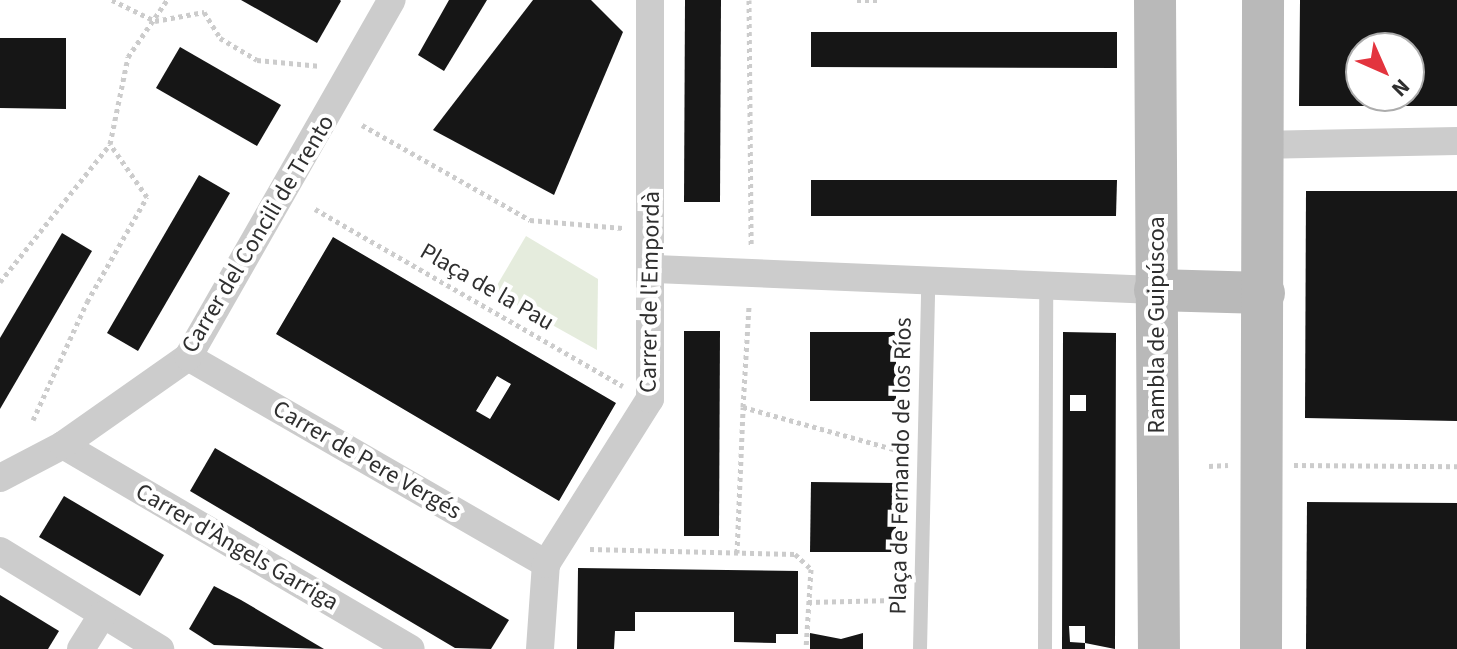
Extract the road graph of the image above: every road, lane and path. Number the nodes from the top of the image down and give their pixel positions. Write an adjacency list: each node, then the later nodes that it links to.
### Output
1 (112, 0): 10 (path)
2 (167, 0): 10 (path)
3 (392, 0): 26 (street, Carrer del Concili de Trento)
4 (650, 0): 19 (street, Carrer de l'Empordà)
5 (749, 0): 18 (path)
6 (857, 0): 7 (path)
7 (880, 0)
8 (1155, 0): 23 (street, Rambla de Guipúscoa)
9 (1263, 0): 15 (street)
10 (155, 21): 11 (path); 14 (path)
11 (322, 66)
12 (362, 125): 17 (path)
13 (1457, 141): 15 (street)
14 (110, 144): 20 (path); 29 (path)
15 (1263, 145): 24 (street)
16 (315, 209): 27 (path, Plaça de la Pau)
17 (628, 228)
18 (751, 251)
19 (655, 269): 21 (street); 38 (street, Carrer de l'Empordà)
20 (0, 282)
21 (928, 285): 22 (street); 47 (lane, Plaça de Fernando de los Ríos)
22 (1046, 288): 23 (street); 48 (lane)
23 (1155, 290): 24 (street); 49 (street, Rambla de Guipúscoa)
24 (1264, 293): 50 (street)
25 (749, 306): 28 (path)
26 (188, 357): 30 (street, Carrer del Concili de Trento); 38 (street, Carrer de Pere Vergés)
27 (628, 389)
28 (743, 407): 31 (path); 37 (path)
29 (33, 420)
30 (63, 445): 34 (street, Carrer del Concili de Trento); 44 (street, Carrer d'Àngels Garriga)
31 (901, 451)
32 (1280, 465): 33 (path)
33 (1457, 466)
34 (0, 478)
35 (579, 549): 37 (path)
36 (0, 551): 41 (street)
37 (737, 553): 40 (path)
38 (546, 564): 45 (street, Carrer de l'Empordà)
39 (895, 600): 40 (path)
40 (808, 602): 46 (path)
41 (102, 615): 42 (street); 43 (street)
42 (81, 649)
43 (160, 649)
44 (411, 649)
45 (540, 649)
46 (806, 649)
47 (920, 649)
48 (1045, 649)
49 (1159, 649)
50 (1261, 649)

